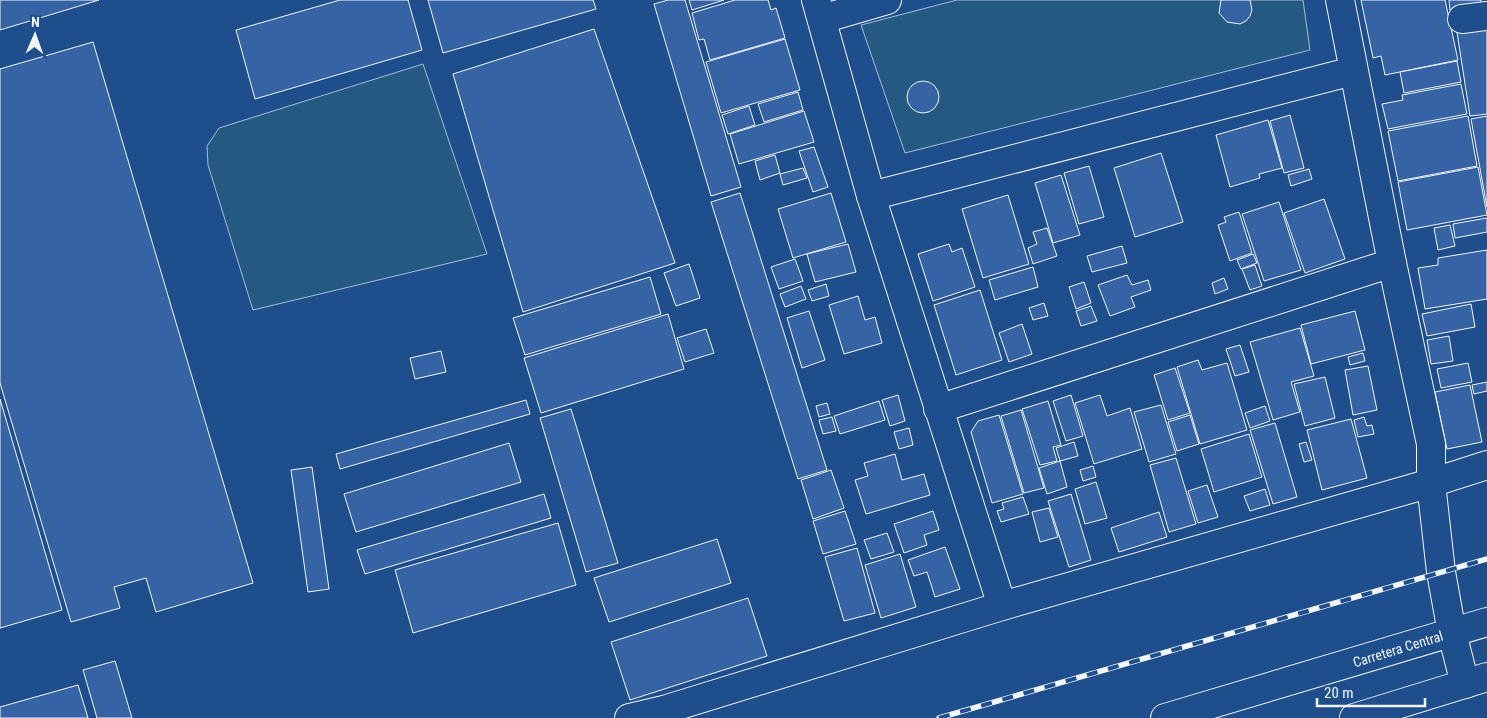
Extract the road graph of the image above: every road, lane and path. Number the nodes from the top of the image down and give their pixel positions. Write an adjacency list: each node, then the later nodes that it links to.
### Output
1 (887, 0): 3 (main road)
2 (1340, 0): 4 (main road)
3 (819, 10): 5 (main road)
4 (1353, 71): 5 (main road); 6 (main road)
5 (871, 196): 7 (main road)
6 (1392, 263): 7 (main road); 9 (main road)
7 (938, 409): 10 (main road)
8 (1487, 465): 9 (main road)
9 (1431, 483): 10 (main road); 12 (main road)
10 (1002, 606): 14 (main road)
11 (1487, 622): 12 (main road, Carretera Central)
12 (1452, 633): 13 (main road); 15 (main road, Carretera Central)
13 (1476, 681): 16 (main road)
14 (629, 718)
15 (1165, 718)
16 (1354, 718)

